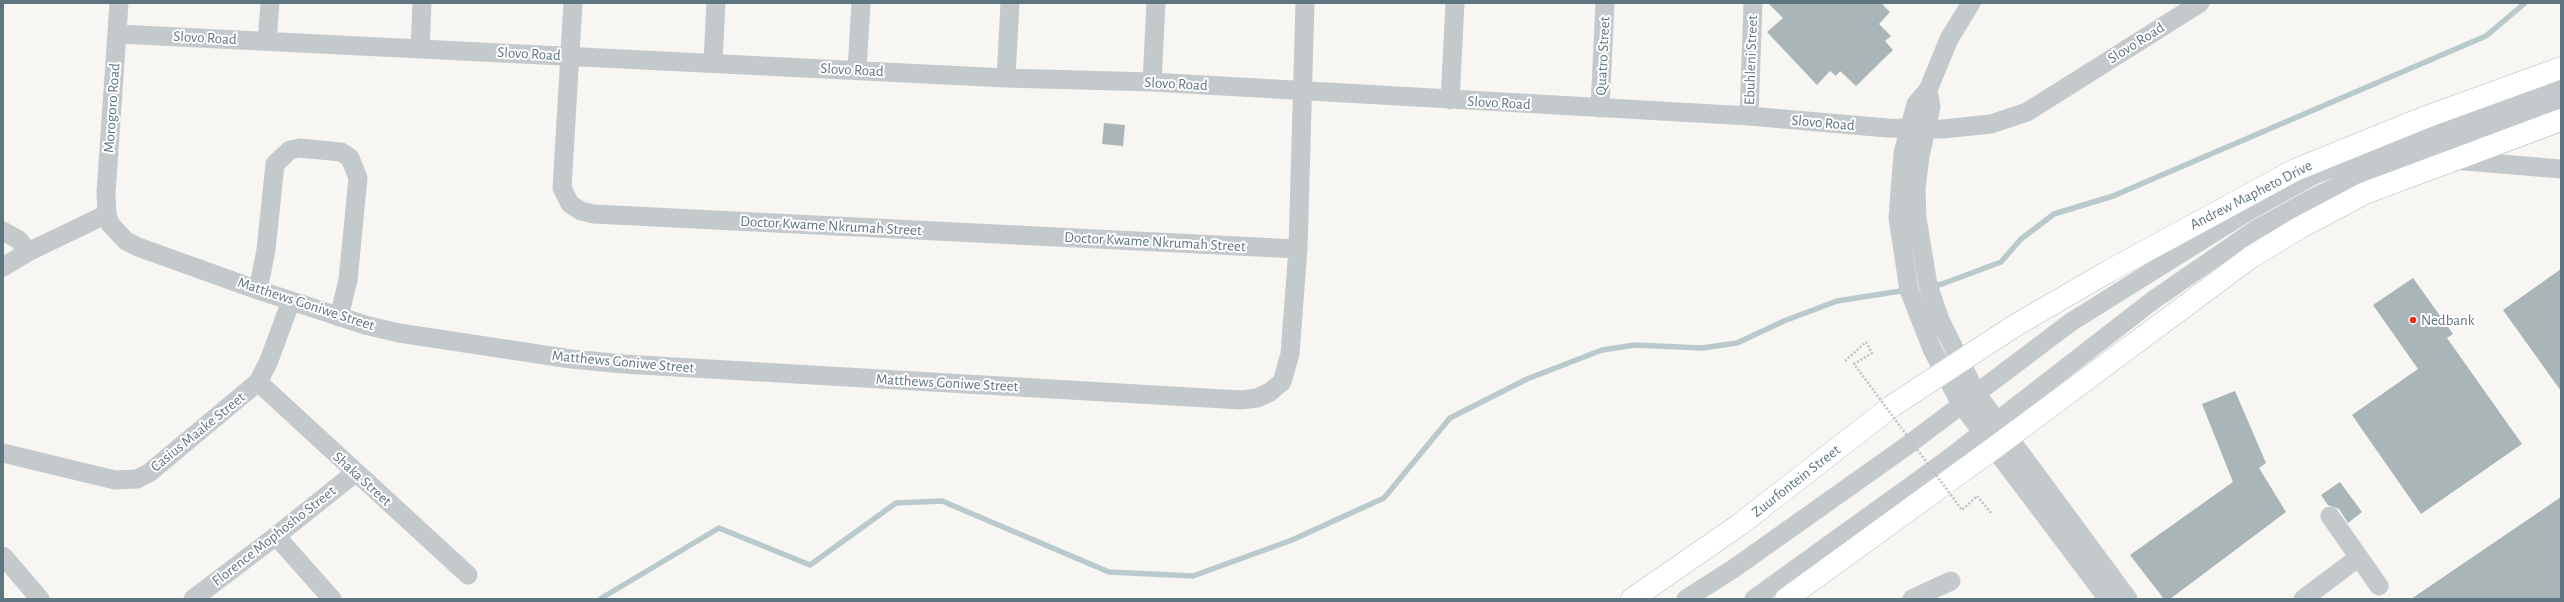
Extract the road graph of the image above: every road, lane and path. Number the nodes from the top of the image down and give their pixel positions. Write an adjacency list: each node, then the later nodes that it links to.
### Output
1 (119, 3): 15 (street, Morogoro Road)
2 (270, 3): 16 (street)
3 (422, 3): 17 (street)
4 (573, 3): 18 (street, Doctor Kwame Nkrumah Street)
5 (716, 3): 19 (street)
6 (861, 3): 21 (street)
7 (1010, 3): 22 (street)
8 (1156, 3): 23 (street)
9 (1304, 3): 25 (street)
10 (1455, 3): 26 (street)
11 (1605, 3): 28 (street, Quatro Street)
12 (1753, 3): 29 (street, Ebuhleni Street)
13 (1971, 3): 31 (street)
14 (2200, 3): 31 (street, Slovo Road)
15 (118, 34): 16 (street, Slovo Road); 34 (street, Morogoro Road)
16 (267, 41): 17 (street, Slovo Road)
17 (420, 48): 18 (street, Slovo Road)
18 (570, 56): 19 (street, Slovo Road); 36 (street, Doctor Kwame Nkrumah Street)
19 (713, 62): 21 (street, Slovo Road)
20 (2561, 68): 43 (main road, Andrew Mapheto Drive)
21 (857, 70): 22 (street, Slovo Road)
22 (1006, 78): 23 (street, Slovo Road)
23 (1152, 82): 25 (street, Slovo Road)
24 (2561, 83): 45 (street)
25 (1301, 90): 26 (street, Slovo Road); 36 (street)
26 (1450, 100): 28 (street, Slovo Road)
27 (2561, 101): 46 (street)
28 (1600, 108): 29 (street, Slovo Road)
29 (1749, 116): 31 (street, Slovo Road)
30 (2561, 120): 32 (main road)
31 (1917, 129): 43 (street); 43 (street)
32 (2449, 160): 33 (street); 46 (main road)
33 (2561, 169)
34 (107, 214): 37 (street); 39 (street, Matthews Goniwe Street)
35 (3, 231): 37 (street)
36 (1298, 248): 41 (street, Matthews Goniwe Street)
37 (28, 252): 38 (street)
38 (3, 267)
39 (258, 290): 40 (street, Matthews Goniwe Street); 41 (street)
40 (291, 301): 41 (street, Matthews Goniwe Street); 44 (street, Casius Maake Street)
41 (339, 317)
42 (1845, 361): 49 (path, bridge)
43 (1951, 367): 45 (street); 60 (main road, Zuurfontein Street)
44 (258, 382): 47 (street, Casius Maake Street); 48 (street, Shaka Street)
45 (1969, 398): 46 (street); 61 (street)
46 (1996, 435): 62 (street); 63 (main road); 65 (street); 66 (street)
47 (3, 453)
48 (355, 473): 51 (street, Florence Mophosho Street); 54 (street, Shaka Street)
49 (1992, 514)
50 (2330, 516): 53 (street)
51 (276, 536): 58 (street, Florence Mophosho Street); 59 (street)
52 (3, 556): 57 (street)
53 (2358, 557): 56 (street); 67 (street)
54 (468, 575)
55 (1951, 581): 64 (street)
56 (2379, 586)
57 (40, 599)
58 (193, 599)
59 (332, 599)
60 (1632, 599)
61 (1686, 599)
62 (1754, 599)
63 (1786, 599)
64 (1912, 599)
65 (2108, 599)
66 (2128, 599)
67 (2303, 599)

